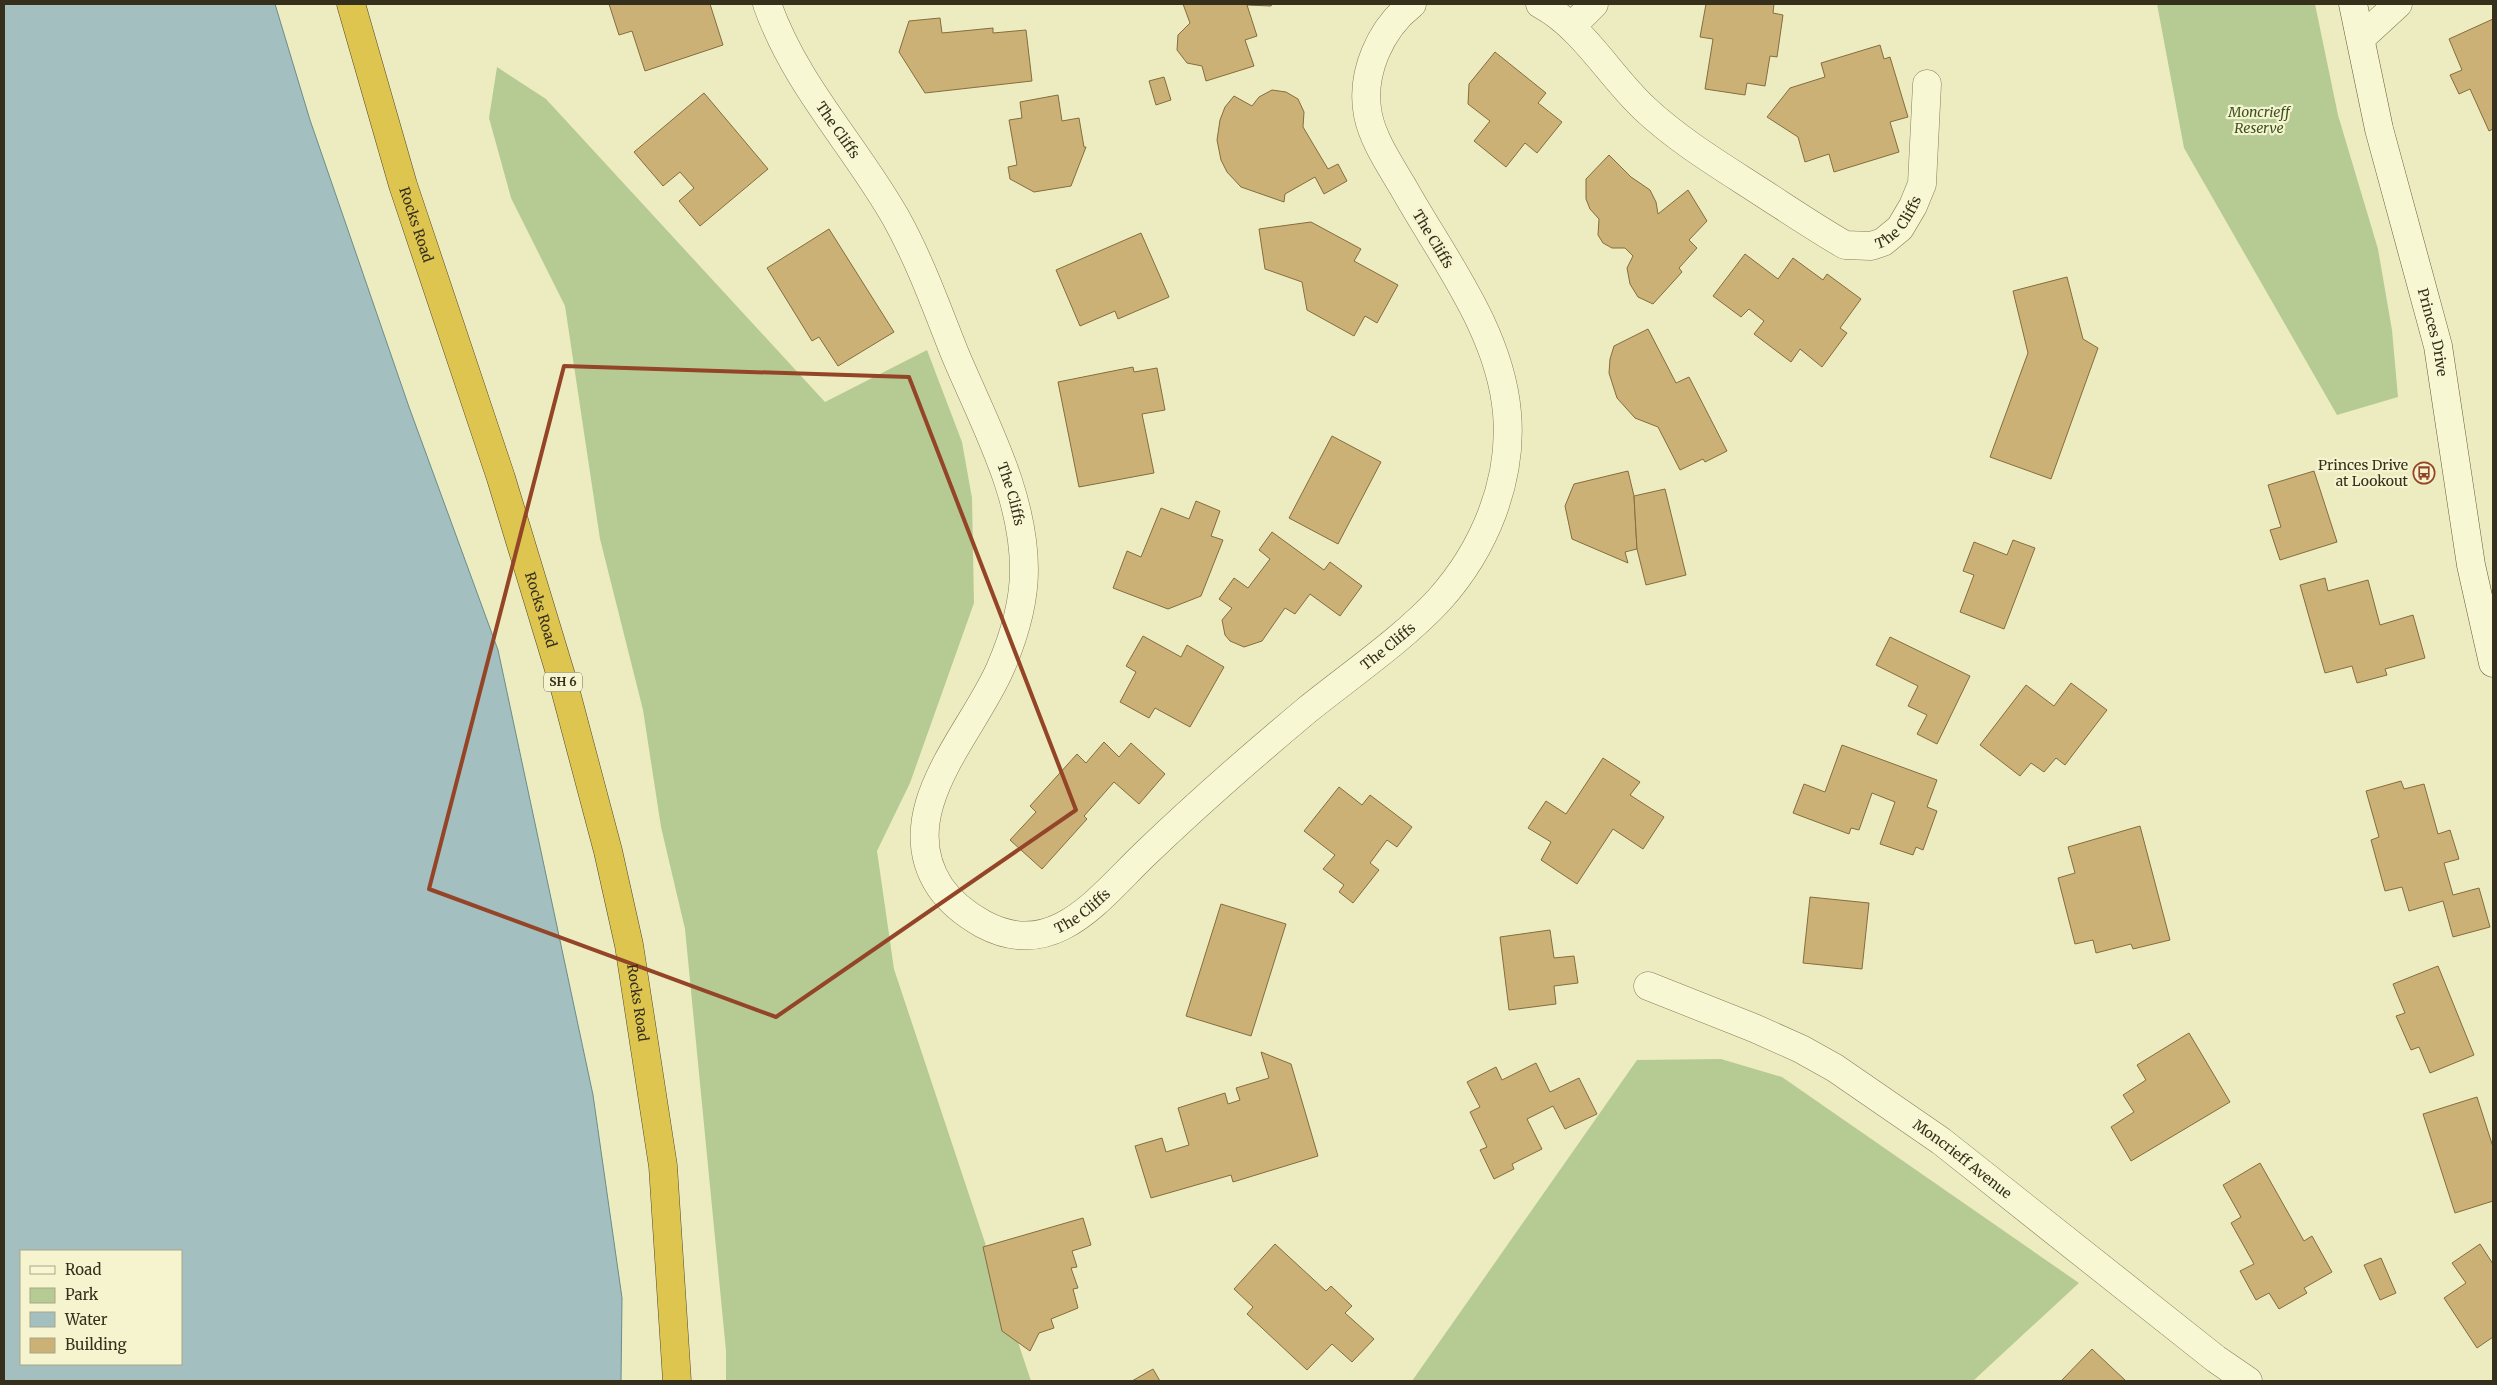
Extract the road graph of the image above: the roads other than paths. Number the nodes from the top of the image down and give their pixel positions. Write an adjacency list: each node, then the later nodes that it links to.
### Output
1 (351, 4): 13 (highway, Rocks Road / SH 6)
2 (767, 4): 3 (street, The Cliffs)
3 (1412, 4)
4 (1540, 4): 8 (street, The Cliffs)
5 (1594, 4): 8 (street)
6 (2353, 4): 9 (street, Princes Drive)
7 (2398, 4): 9 (street)
8 (1572, 26): 10 (street, The Cliffs)
9 (2361, 38): 11 (street, Princes Drive)
10 (1927, 84)
11 (2493, 663)
12 (1648, 986): 14 (street, Moncrieff Avenue)
13 (677, 1381)
14 (2248, 1381)

